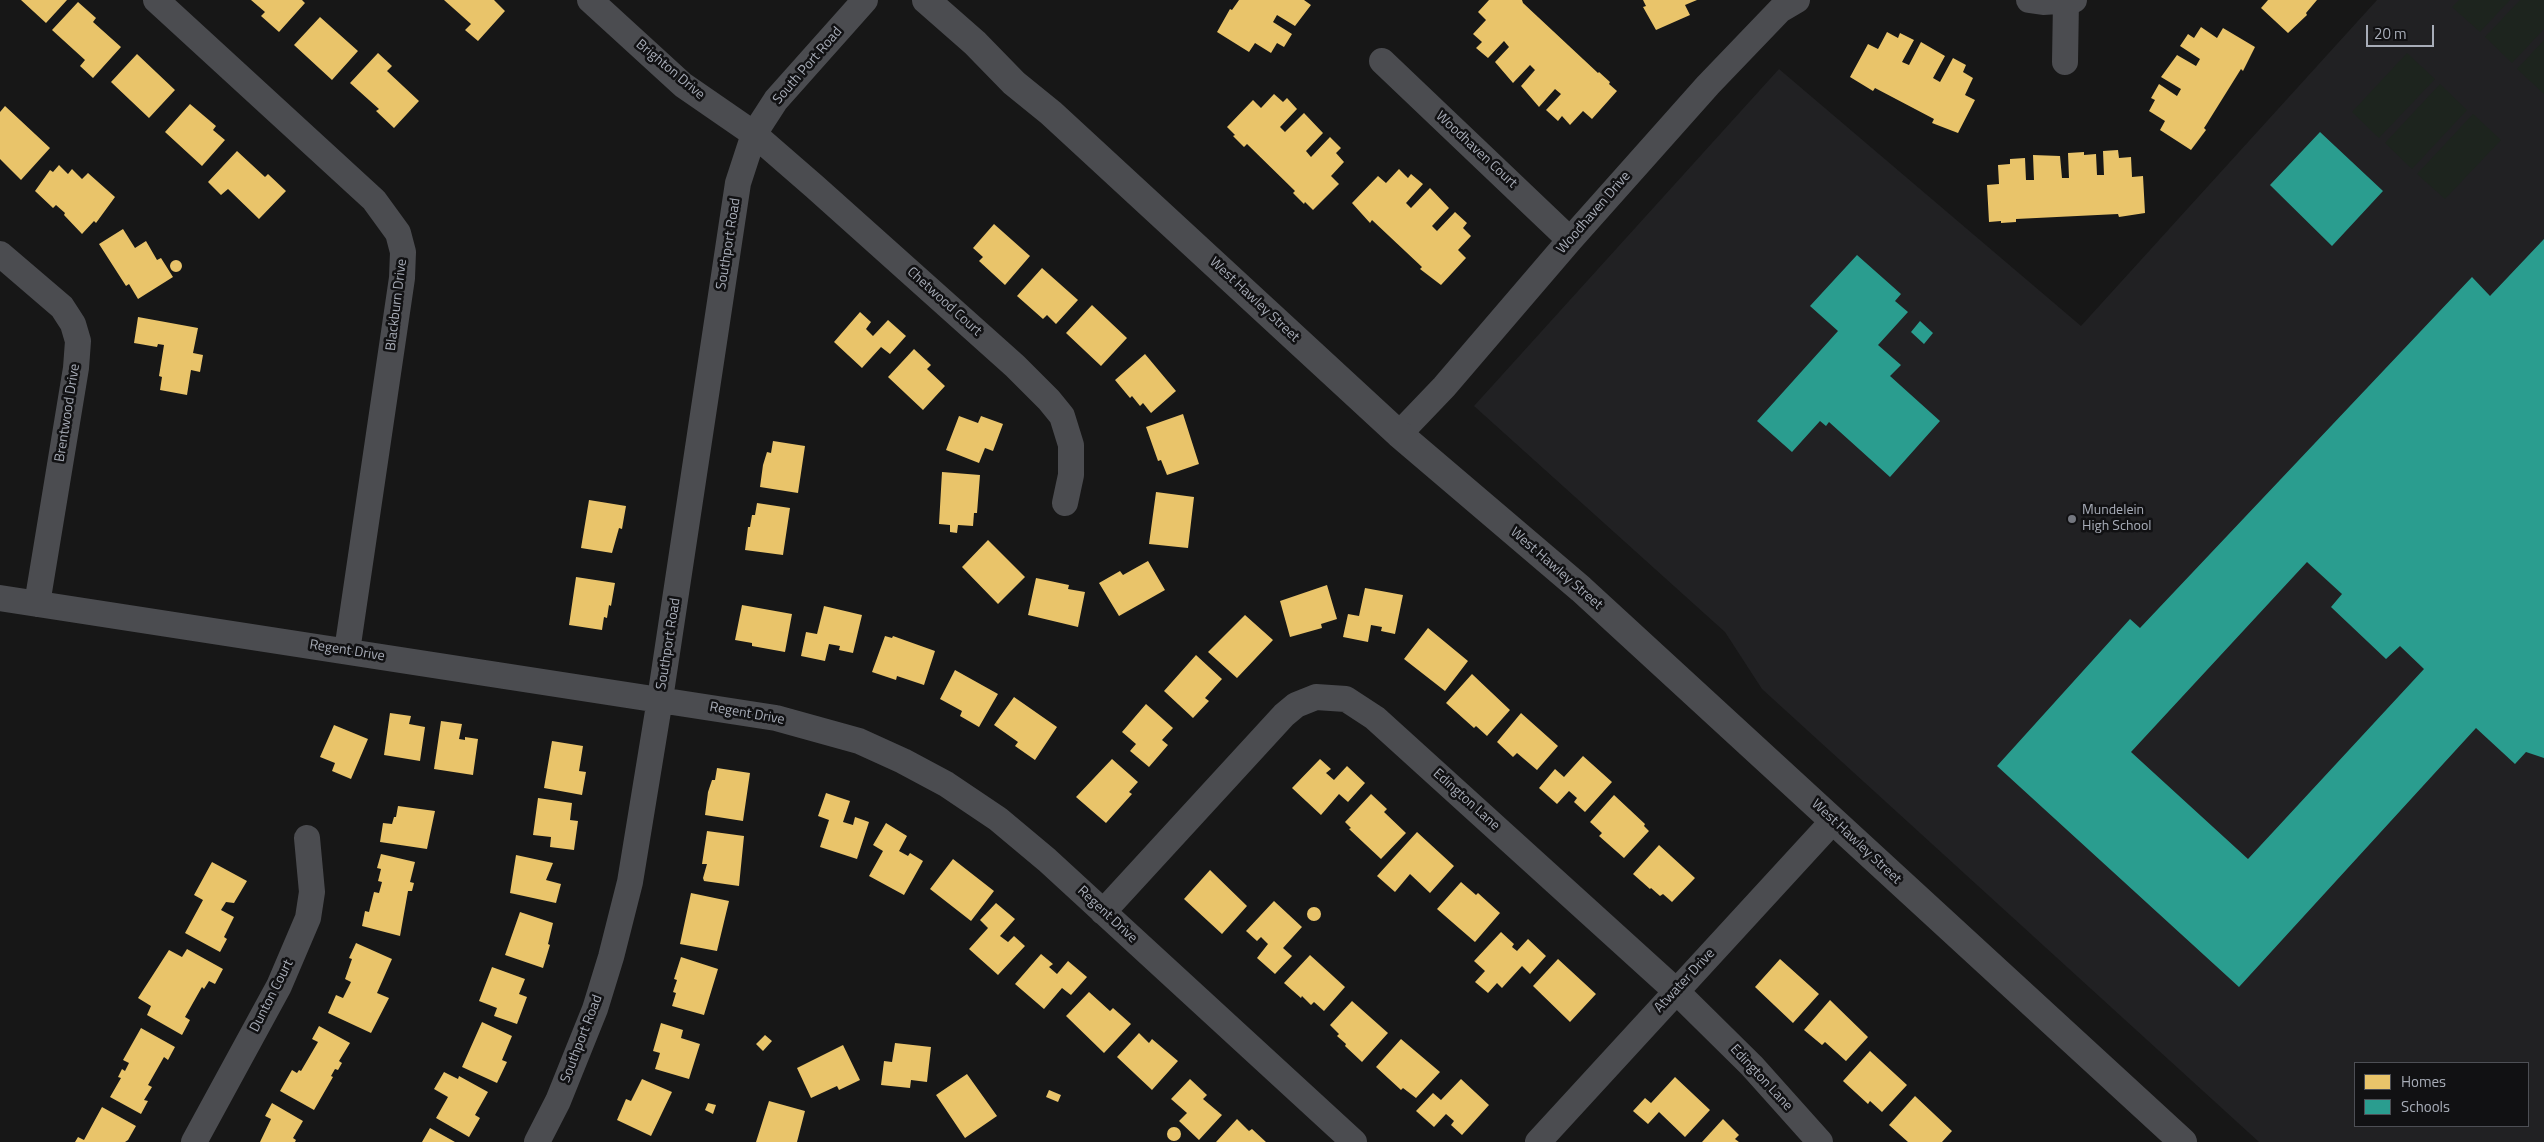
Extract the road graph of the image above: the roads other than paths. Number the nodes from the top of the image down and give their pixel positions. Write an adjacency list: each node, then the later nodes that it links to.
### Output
1 (156, 0): 17 (street, Blackburn Drive)
2 (590, 0): 10 (street, Brighton Drive)
3 (865, 0): 10 (street, South Port Road)
4 (926, 0): 13 (street, West Hawley Street)
5 (1796, 0): 11 (street, Woodhaven Drive)
6 (2029, 0): 7 (street)
7 (2070, 1): 9 (street)
8 (1382, 61): 11 (street, Woodhaven Court)
9 (2065, 62)
10 (754, 134): 14 (street, Chetwood Court); 18 (street, Southport Road)
11 (1570, 240): 13 (street, Woodhaven Drive)
12 (0, 254): 16 (street, Brentwood Drive)
13 (1399, 434): 19 (street, West Hawley Street)
14 (1065, 503)
15 (0, 598): 16 (street, Regent Drive)
16 (37, 604): 17 (street, Regent Drive)
17 (347, 651): 18 (street, Regent Drive)
18 (660, 699): 21 (street, Regent Drive); 24 (street, Southport Road)
19 (1833, 821): 22 (street, Atwater Drive); 28 (street, West Hawley Street)
20 (307, 838): 23 (street, Dunton Court)
21 (1103, 912): 22 (street, Edington Lane); 25 (street, Regent Drive)
22 (1676, 991): 26 (street, Atwater Drive); 27 (street, Edington Lane)
23 (194, 1142)
24 (537, 1142)
25 (1354, 1142)
26 (1538, 1142)
27 (1820, 1142)
28 (2183, 1142)

